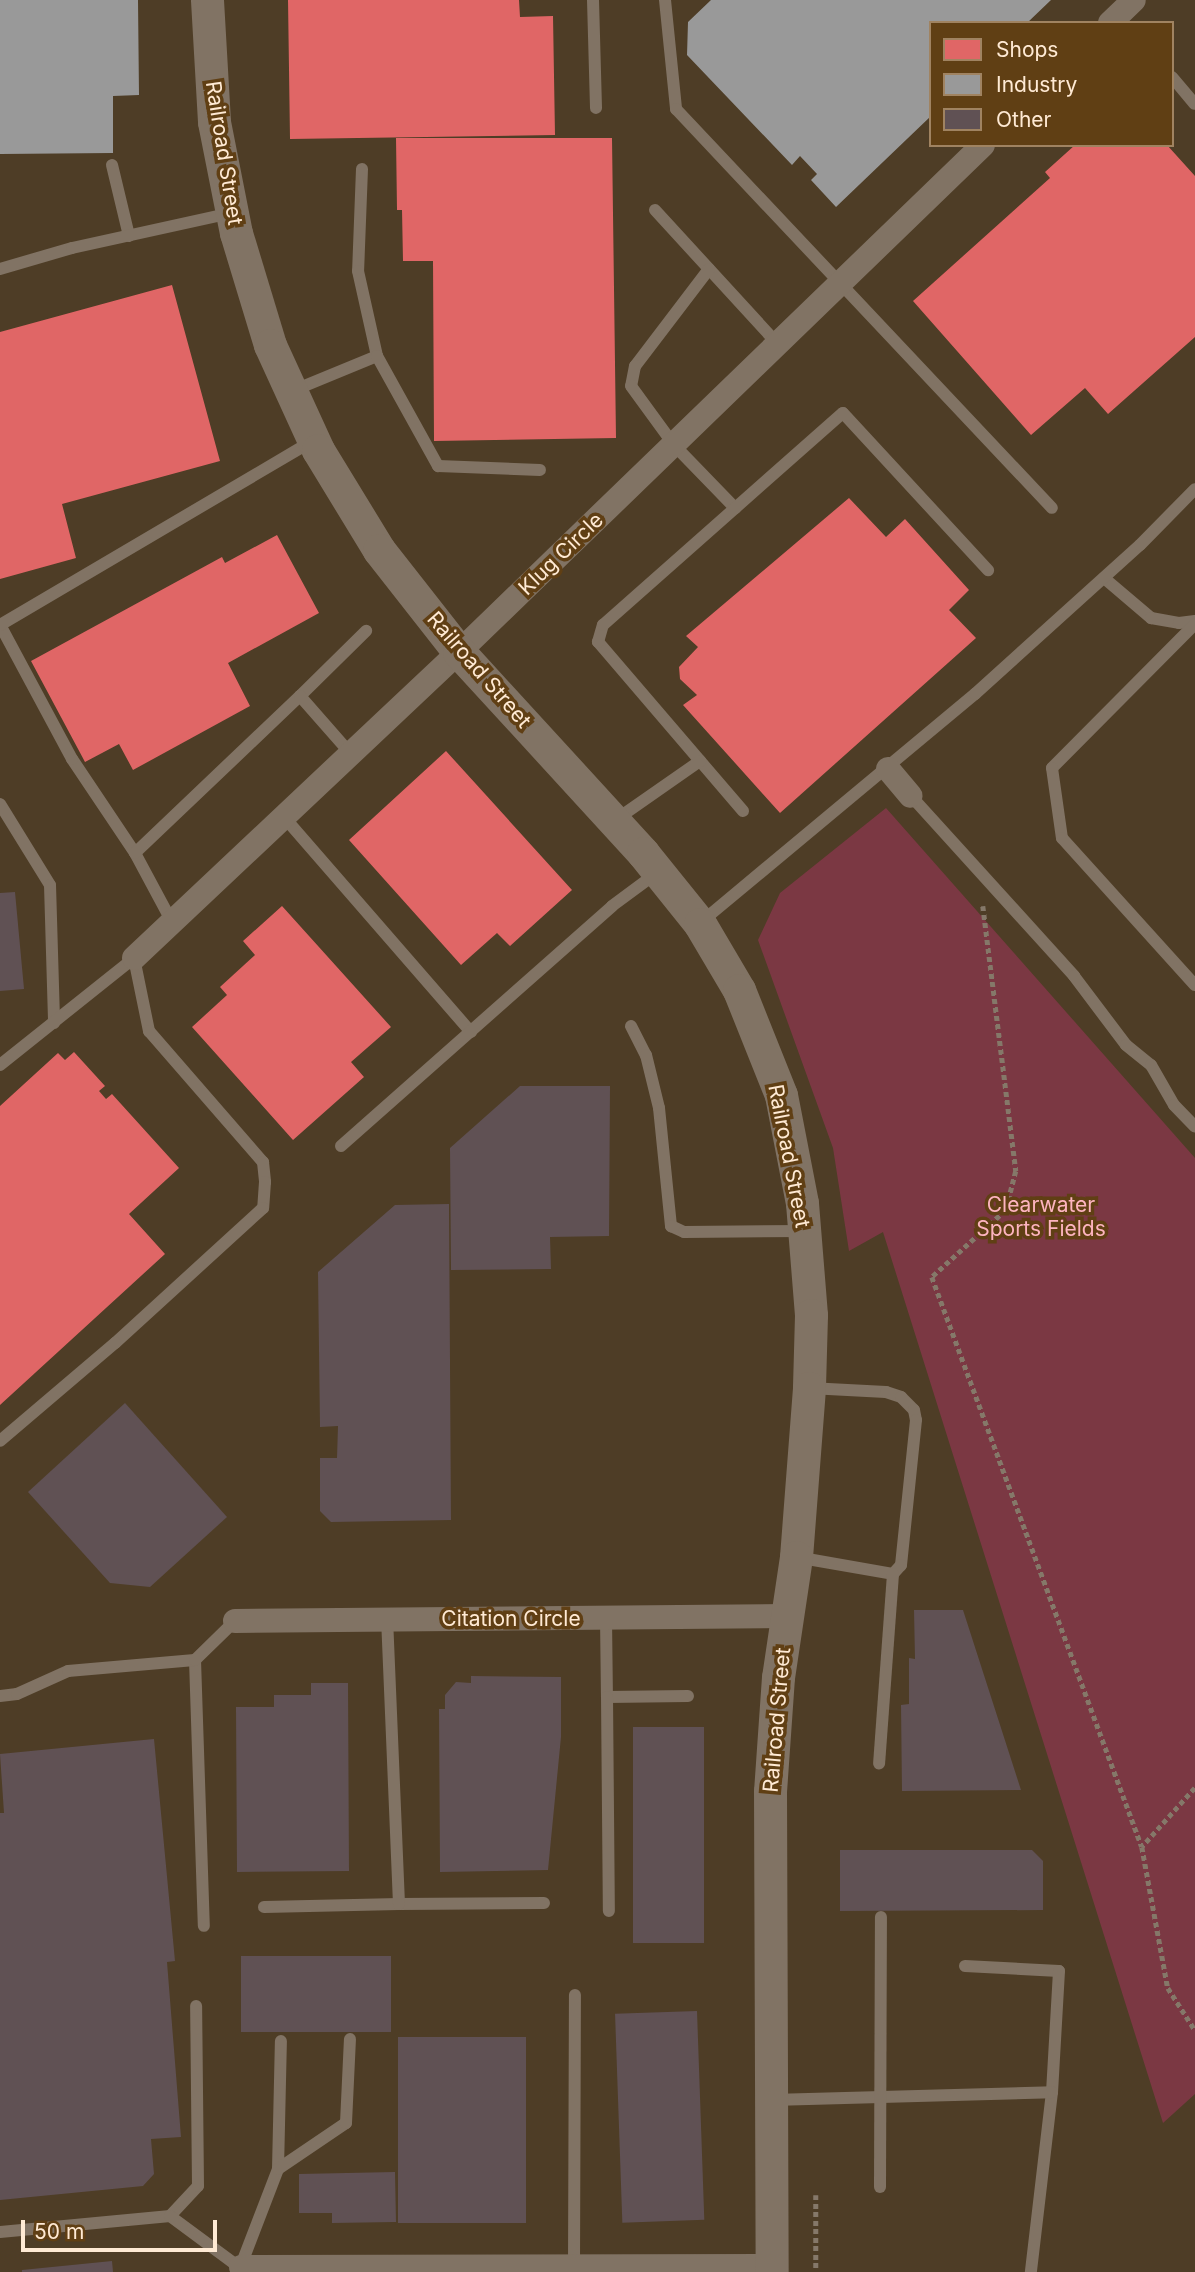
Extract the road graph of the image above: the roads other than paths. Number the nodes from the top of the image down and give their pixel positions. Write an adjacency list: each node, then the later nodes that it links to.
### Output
1 (207, 0): 11 (main road, Railroad Street)
2 (593, 0): 6 (lane)
3 (666, 0): 15 (lane)
4 (1174, 79): 5 (lane)
5 (1195, 104)
6 (596, 108)
7 (982, 147): 15 (street, Klug Circle)
8 (112, 165): 12 (lane)
9 (362, 169): 17 (lane)
10 (655, 210): 14 (lane)
11 (232, 212): 12 (lane); 18 (main road, Railroad Street)
12 (129, 236): 13 (lane)
13 (0, 269)
14 (709, 269): 16 (lane); 20 (lane)
15 (839, 284): 16 (street, Klug Circle); 24 (lane)
16 (778, 344): 20 (street, Klug Circle)
17 (377, 356): 18 (lane); 21 (lane)
18 (291, 391): 19 (main road, Railroad Street)
19 (313, 440): 28 (lane); 30 (main road, Railroad Street)
20 (674, 445): 23 (lane); 30 (street, Klug Circle)
21 (540, 470)
22 (1195, 489): 26 (lane)
23 (735, 508): 25 (lane); 33 (lane)
24 (1052, 509)
25 (988, 570)
26 (1104, 578): 27 (lane); 34 (lane)
27 (1195, 622): 45 (lane)
28 (0, 625): 40 (lane)
29 (366, 631): 31 (lane)
30 (459, 652): 32 (street, Klug Circle); 39 (main road, Railroad Street)
31 (300, 696): 32 (lane); 40 (lane)
32 (351, 754): 38 (street, Klug Circle)
33 (700, 761): 37 (lane); 39 (lane)
34 (888, 769): 35 (street); 43 (lane)
35 (912, 796): 50 (lane)
36 (0, 804): 46 (lane)
37 (743, 811)
38 (284, 817): 42 (street, Klug Circle); 48 (lane)
39 (614, 821): 41 (main road, Railroad Street)
40 (135, 853): 42 (lane)
41 (659, 872): 43 (main road, Railroad Street); 48 (lane)
42 (172, 922): 44 (street, Klug Circle)
43 (700, 924): 52 (main road, Railroad Street)
44 (134, 958): 46 (lane); 54 (lane)
45 (1195, 985)
46 (54, 1023): 49 (lane)
47 (631, 1026): 52 (lane)
48 (471, 1031): 51 (lane)
49 (0, 1065)
50 (1195, 1127)
51 (341, 1146)
52 (804, 1231): 53 (main road, Railroad Street)
53 (809, 1388): 55 (main road, Railroad Street); 56 (lane)
54 (0, 1441)
55 (796, 1556): 56 (lane); 57 (main road, Railroad Street)
56 (893, 1574): 65 (lane)
57 (786, 1616): 58 (street, Citation Circle); 79 (main road, Railroad Street)
58 (606, 1618): 59 (street, Citation Circle); 64 (lane)
59 (387, 1620): 60 (street, Citation Circle); 67 (lane)
60 (235, 1622): 61 (lane)
61 (195, 1660): 62 (lane); 71 (lane)
62 (0, 1696)
63 (688, 1696): 64 (lane)
64 (607, 1697): 69 (lane)
65 (879, 1763)
66 (544, 1903): 67 (lane)
67 (399, 1905): 68 (lane)
68 (264, 1907)
69 (609, 1911)
70 (881, 1917): 78 (lane)
71 (204, 1926)
72 (965, 1966): 77 (lane)
73 (575, 1995): 84 (lane)
74 (196, 2006): 82 (lane)
75 (350, 2039): 80 (lane)
76 (281, 2041): 80 (lane)
77 (1052, 2092): 78 (lane); 89 (lane)
78 (878, 2097): 79 (lane); 81 (lane)
79 (771, 2100): 87 (main road, Railroad Street)
80 (278, 2169): 88 (lane)
81 (880, 2187)
82 (170, 2216): 83 (lane); 88 (lane)
83 (0, 2232)
84 (574, 2266): 86 (street); 87 (street)
85 (479, 2269): 86 (street); 88 (street)
86 (546, 2269)
87 (772, 2269)
88 (241, 2270)
89 (1031, 2272)

